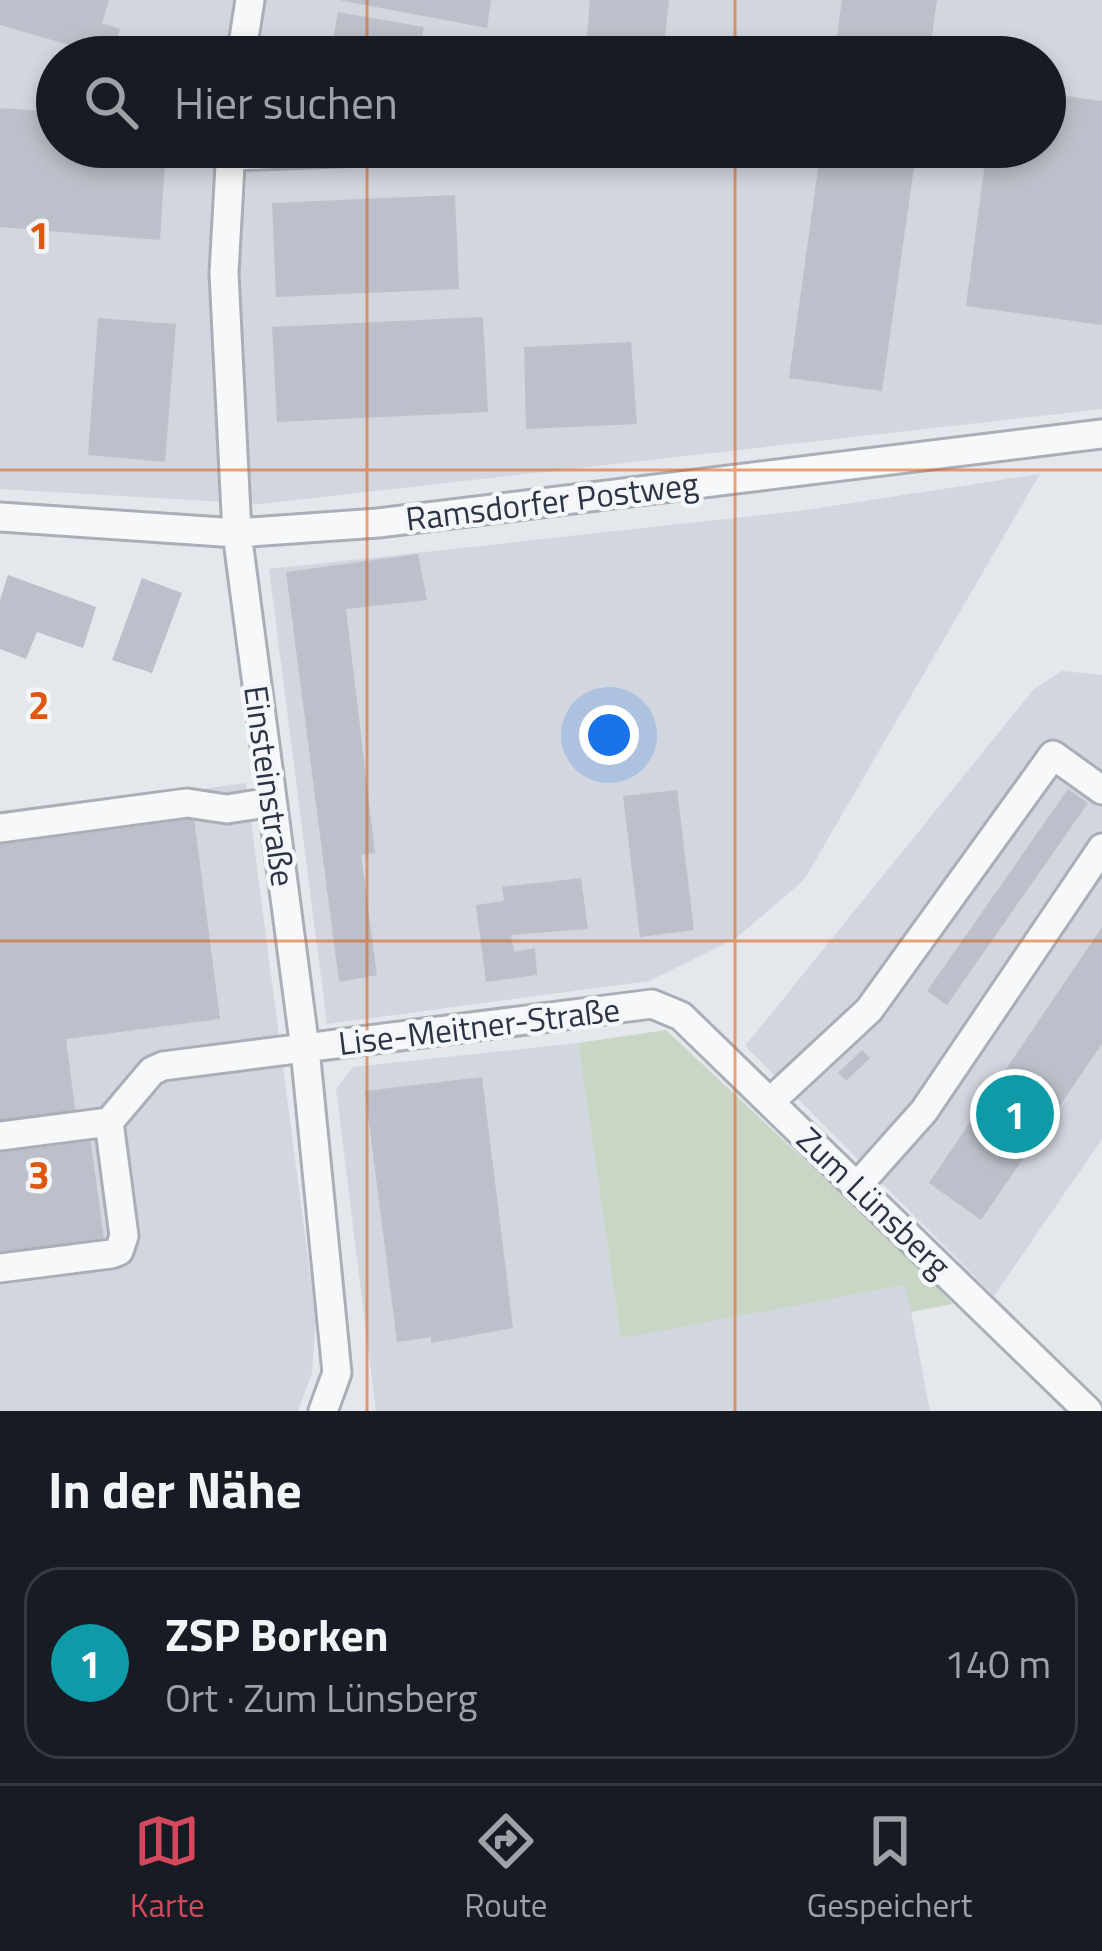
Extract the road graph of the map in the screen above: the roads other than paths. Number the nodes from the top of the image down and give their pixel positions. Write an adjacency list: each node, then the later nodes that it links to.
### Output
1 (250, 0): 2 (street)
2 (244, 36)
3 (230, 168): 6 (street, Einsteinstraße)
4 (1102, 434): 6 (street, Ramsdorfer Postweg)
5 (0, 517): 6 (street, Ramsdorfer Postweg)
6 (237, 533): 8 (street, Einsteinstraße)
7 (1102, 790): 13 (street)
8 (272, 802): 9 (street); 12 (street, Einsteinstraße)
9 (0, 828)
10 (1102, 848): 16 (street)
11 (652, 1004): 12 (street, Lise-Meitner-Straße); 13 (street, Zum Lünsberg)
12 (305, 1049): 14 (street, Lise-Meitner-Straße); 18 (street, Einsteinstraße)
13 (771, 1101): 16 (street, Zum Lünsberg)
14 (109, 1121): 15 (street); 17 (street)
15 (0, 1136)
16 (858, 1184): 19 (street, Zum Lünsberg)
17 (0, 1268)
18 (323, 1411)
19 (1088, 1411)

